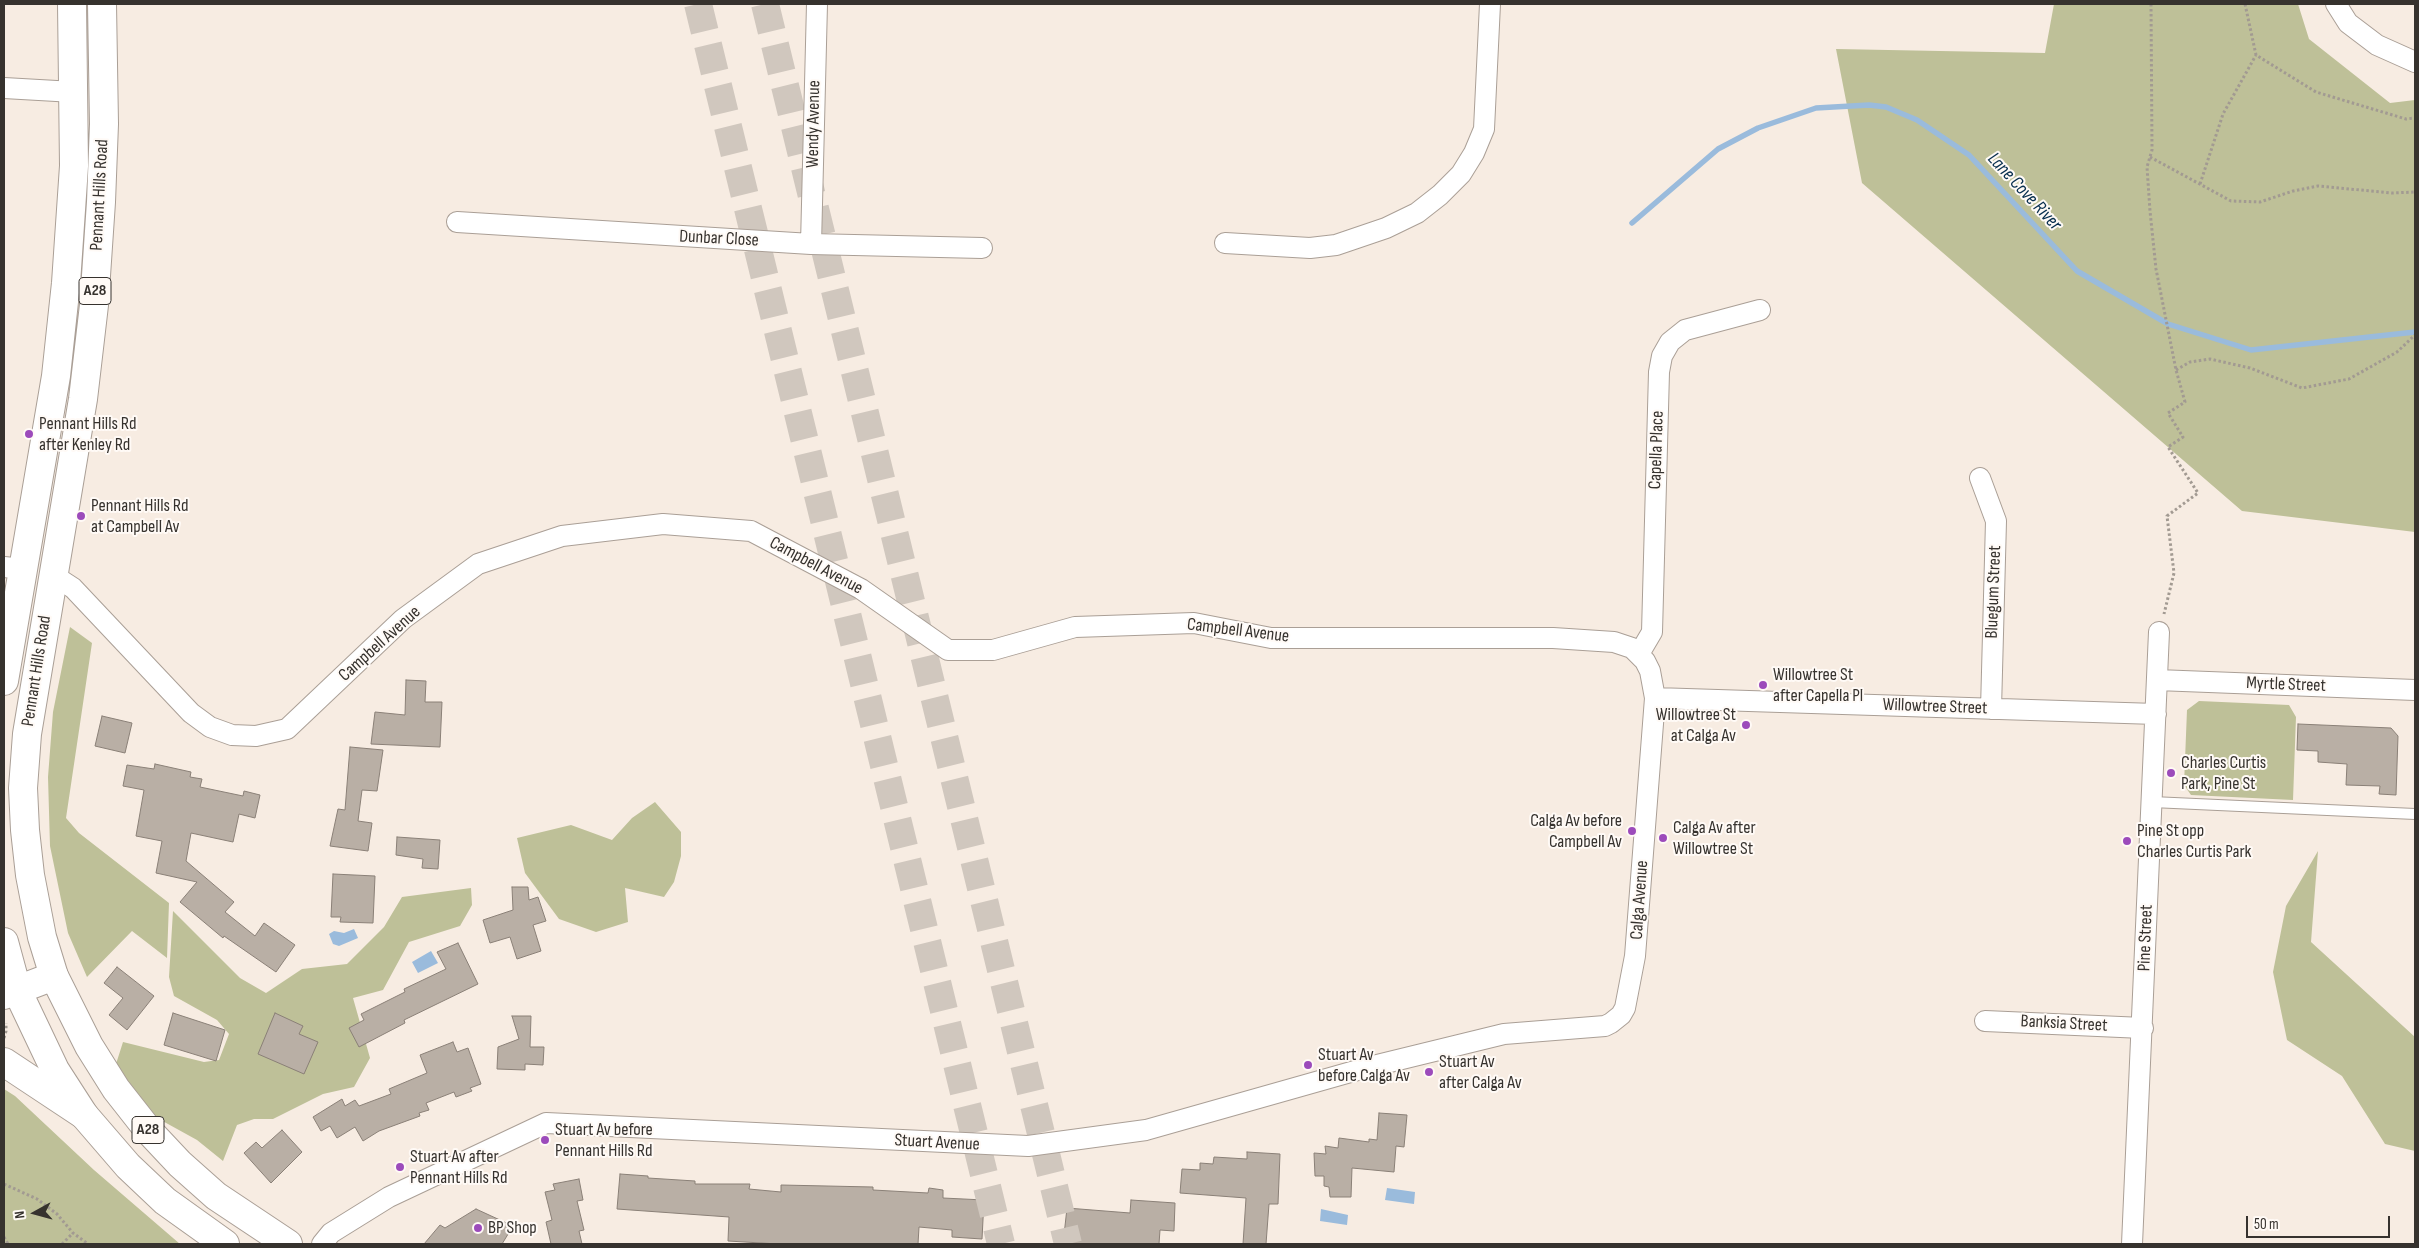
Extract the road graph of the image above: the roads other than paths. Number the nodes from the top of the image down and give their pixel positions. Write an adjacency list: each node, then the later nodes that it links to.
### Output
1 (72, 4): 8 (main road, Pennant Hills Road / A28)
2 (102, 4): 16 (main road, Pennant Hills Road / A28)
3 (817, 4): 11 (street, Wendy Avenue)
4 (1490, 4): 10 (street)
5 (2336, 4): 6 (street)
6 (2415, 62)
7 (4, 88): 8 (street)
8 (74, 92): 15 (main road, Pennant Hills Road / A28)
9 (457, 222): 11 (street, Dunbar Close)
10 (1225, 243)
11 (811, 244): 12 (street, Dunbar Close)
12 (982, 248)
13 (1760, 310): 18 (street, Capella Place)
14 (1980, 478): 23 (street, Bluegum Street)
15 (14, 568): 20 (main road, Pennant Hills Road / A28)
16 (53, 575): 18 (street, Campbell Avenue); 28 (main road, Pennant Hills Road / A28)
17 (2159, 632): 19 (street, Pine Street)
18 (1639, 654): 22 (street)
19 (2157, 680): 21 (street, Myrtle Street); 24 (street, Pine Street)
20 (4, 681)
21 (2415, 690)
22 (1655, 698): 23 (street, Willowtree Street); 31 (street, Calga Avenue)
23 (1991, 709): 24 (street, Willowtree Street)
24 (2156, 714): 25 (street, Pine Street)
25 (2152, 802): 26 (lane); 32 (street, Pine Street)
26 (2415, 814)
27 (4, 942): 29 (main road, A28)
28 (54, 976): 29 (main road); 36 (main road, Pennant Hills Road / A28)
29 (9, 1001): 34 (main road, A28)
30 (1985, 1021): 32 (street, Banksia Street)
31 (1570, 1027): 37 (street, Stuart Avenue)
32 (2142, 1028): 38 (street, Pine Street)
33 (4, 1062): 34 (main road)
34 (84, 1115): 35 (main road, A28)
35 (225, 1244)
36 (288, 1244)
37 (322, 1244)
38 (2132, 1244)

